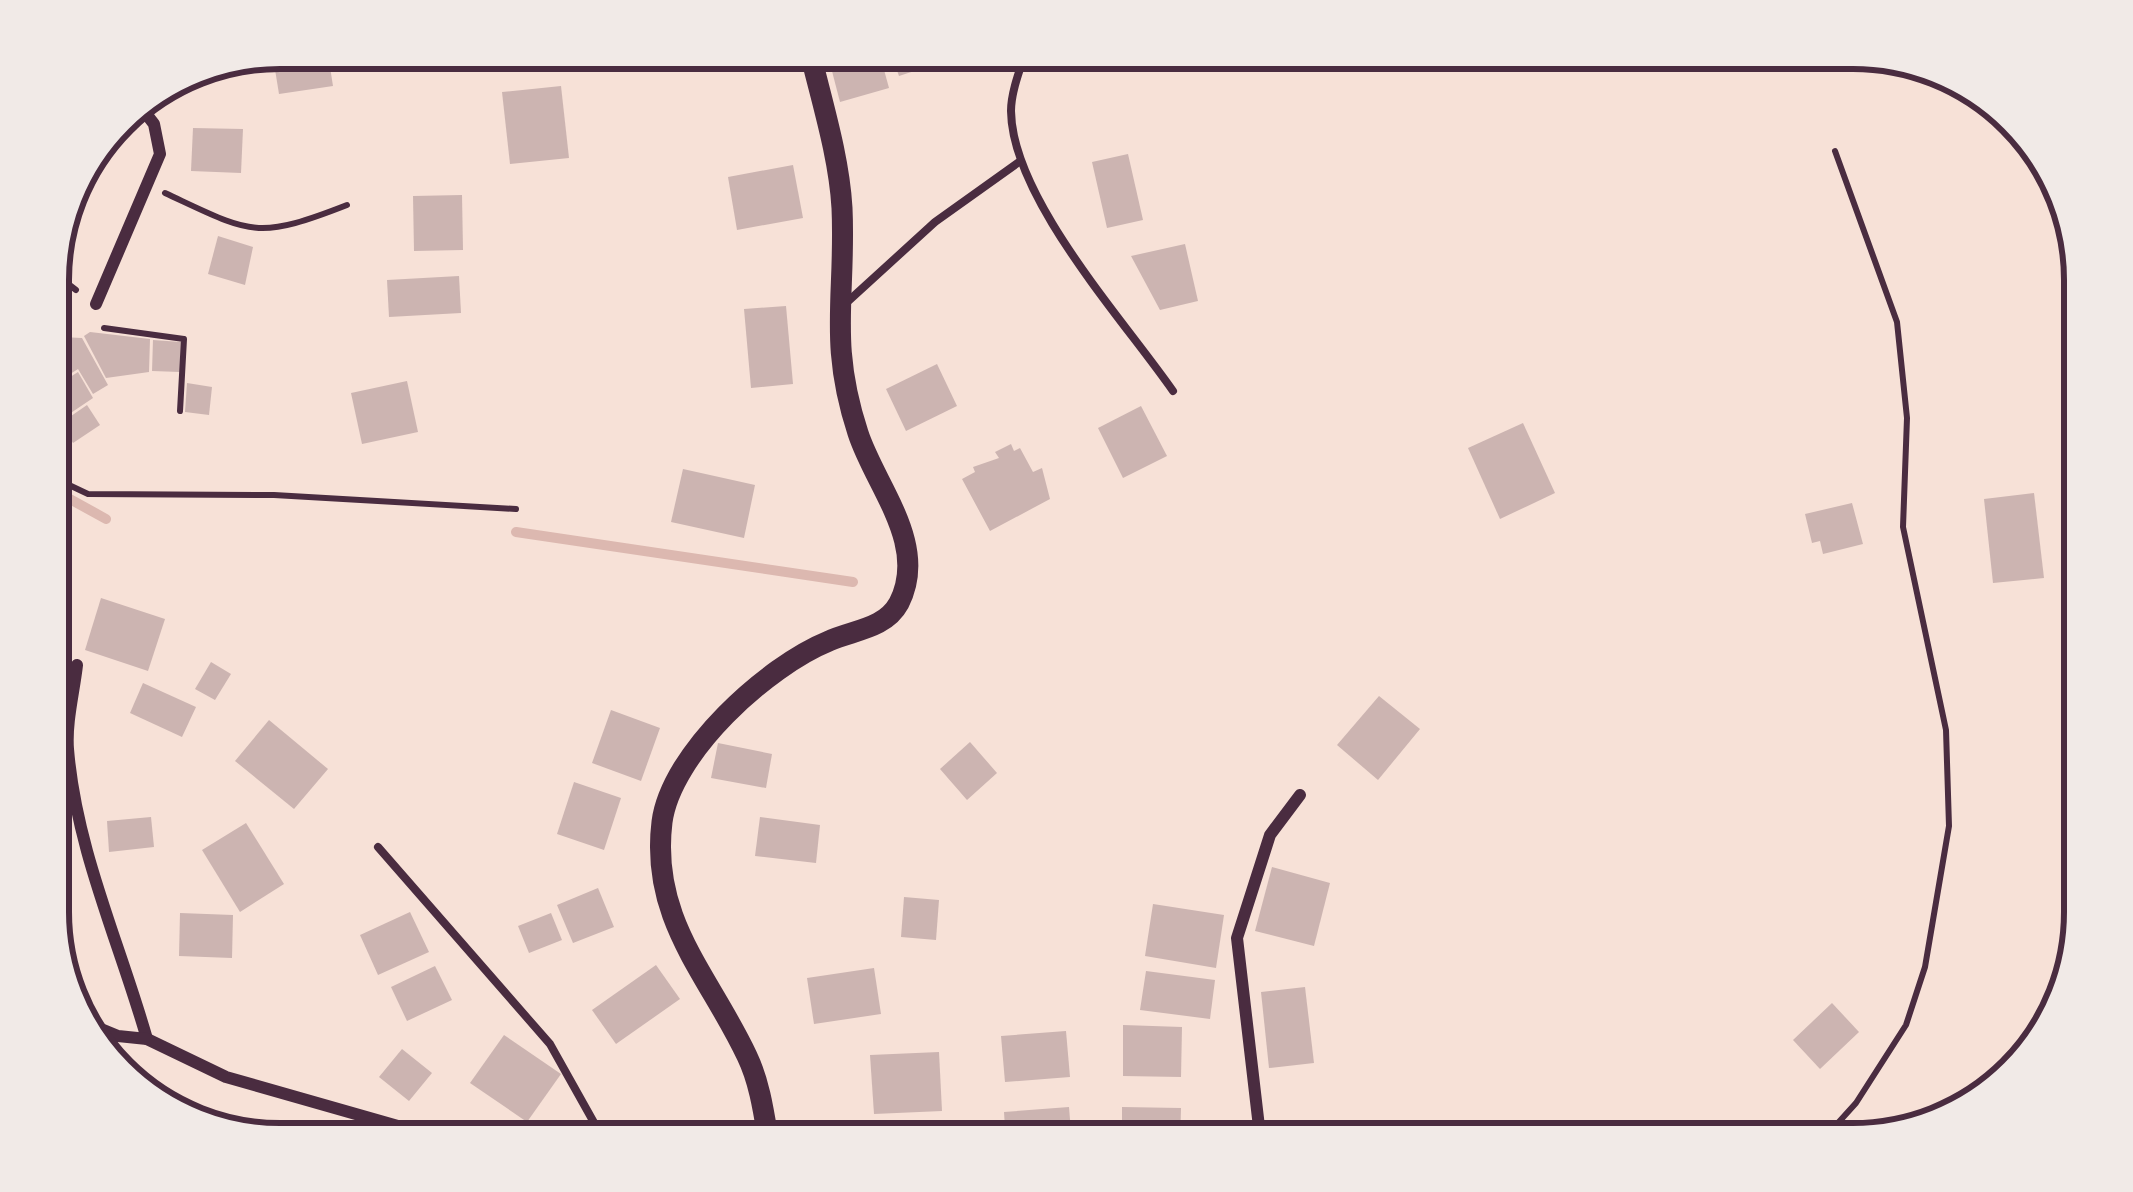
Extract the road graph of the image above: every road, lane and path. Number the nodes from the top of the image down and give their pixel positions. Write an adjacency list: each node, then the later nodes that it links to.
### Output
1 (813, 69): 10 (street)
2 (1021, 69): 5 (lane)
3 (146, 117): 6 (street)
4 (1834, 151): 26 (path)
5 (1019, 162): 10 (lane); 11 (lane)
6 (143, 183): 7 (path); 9 (street)
7 (347, 205)
8 (69, 285): 9 (path)
9 (96, 304): 12 (path)
10 (837, 311): 24 (street)
11 (1173, 391)
12 (180, 411)
13 (69, 485): 14 (path)
14 (517, 509)
15 (77, 665): 16 (street)
16 (69, 735)
17 (69, 752): 21 (street)
18 (1300, 795): 25 (street)
19 (379, 847): 23 (lane)
20 (106, 1031): 21 (street)
21 (147, 1039): 22 (street)
22 (387, 1123)
23 (594, 1123)
24 (764, 1123)
25 (1260, 1123)
26 (1838, 1123)

